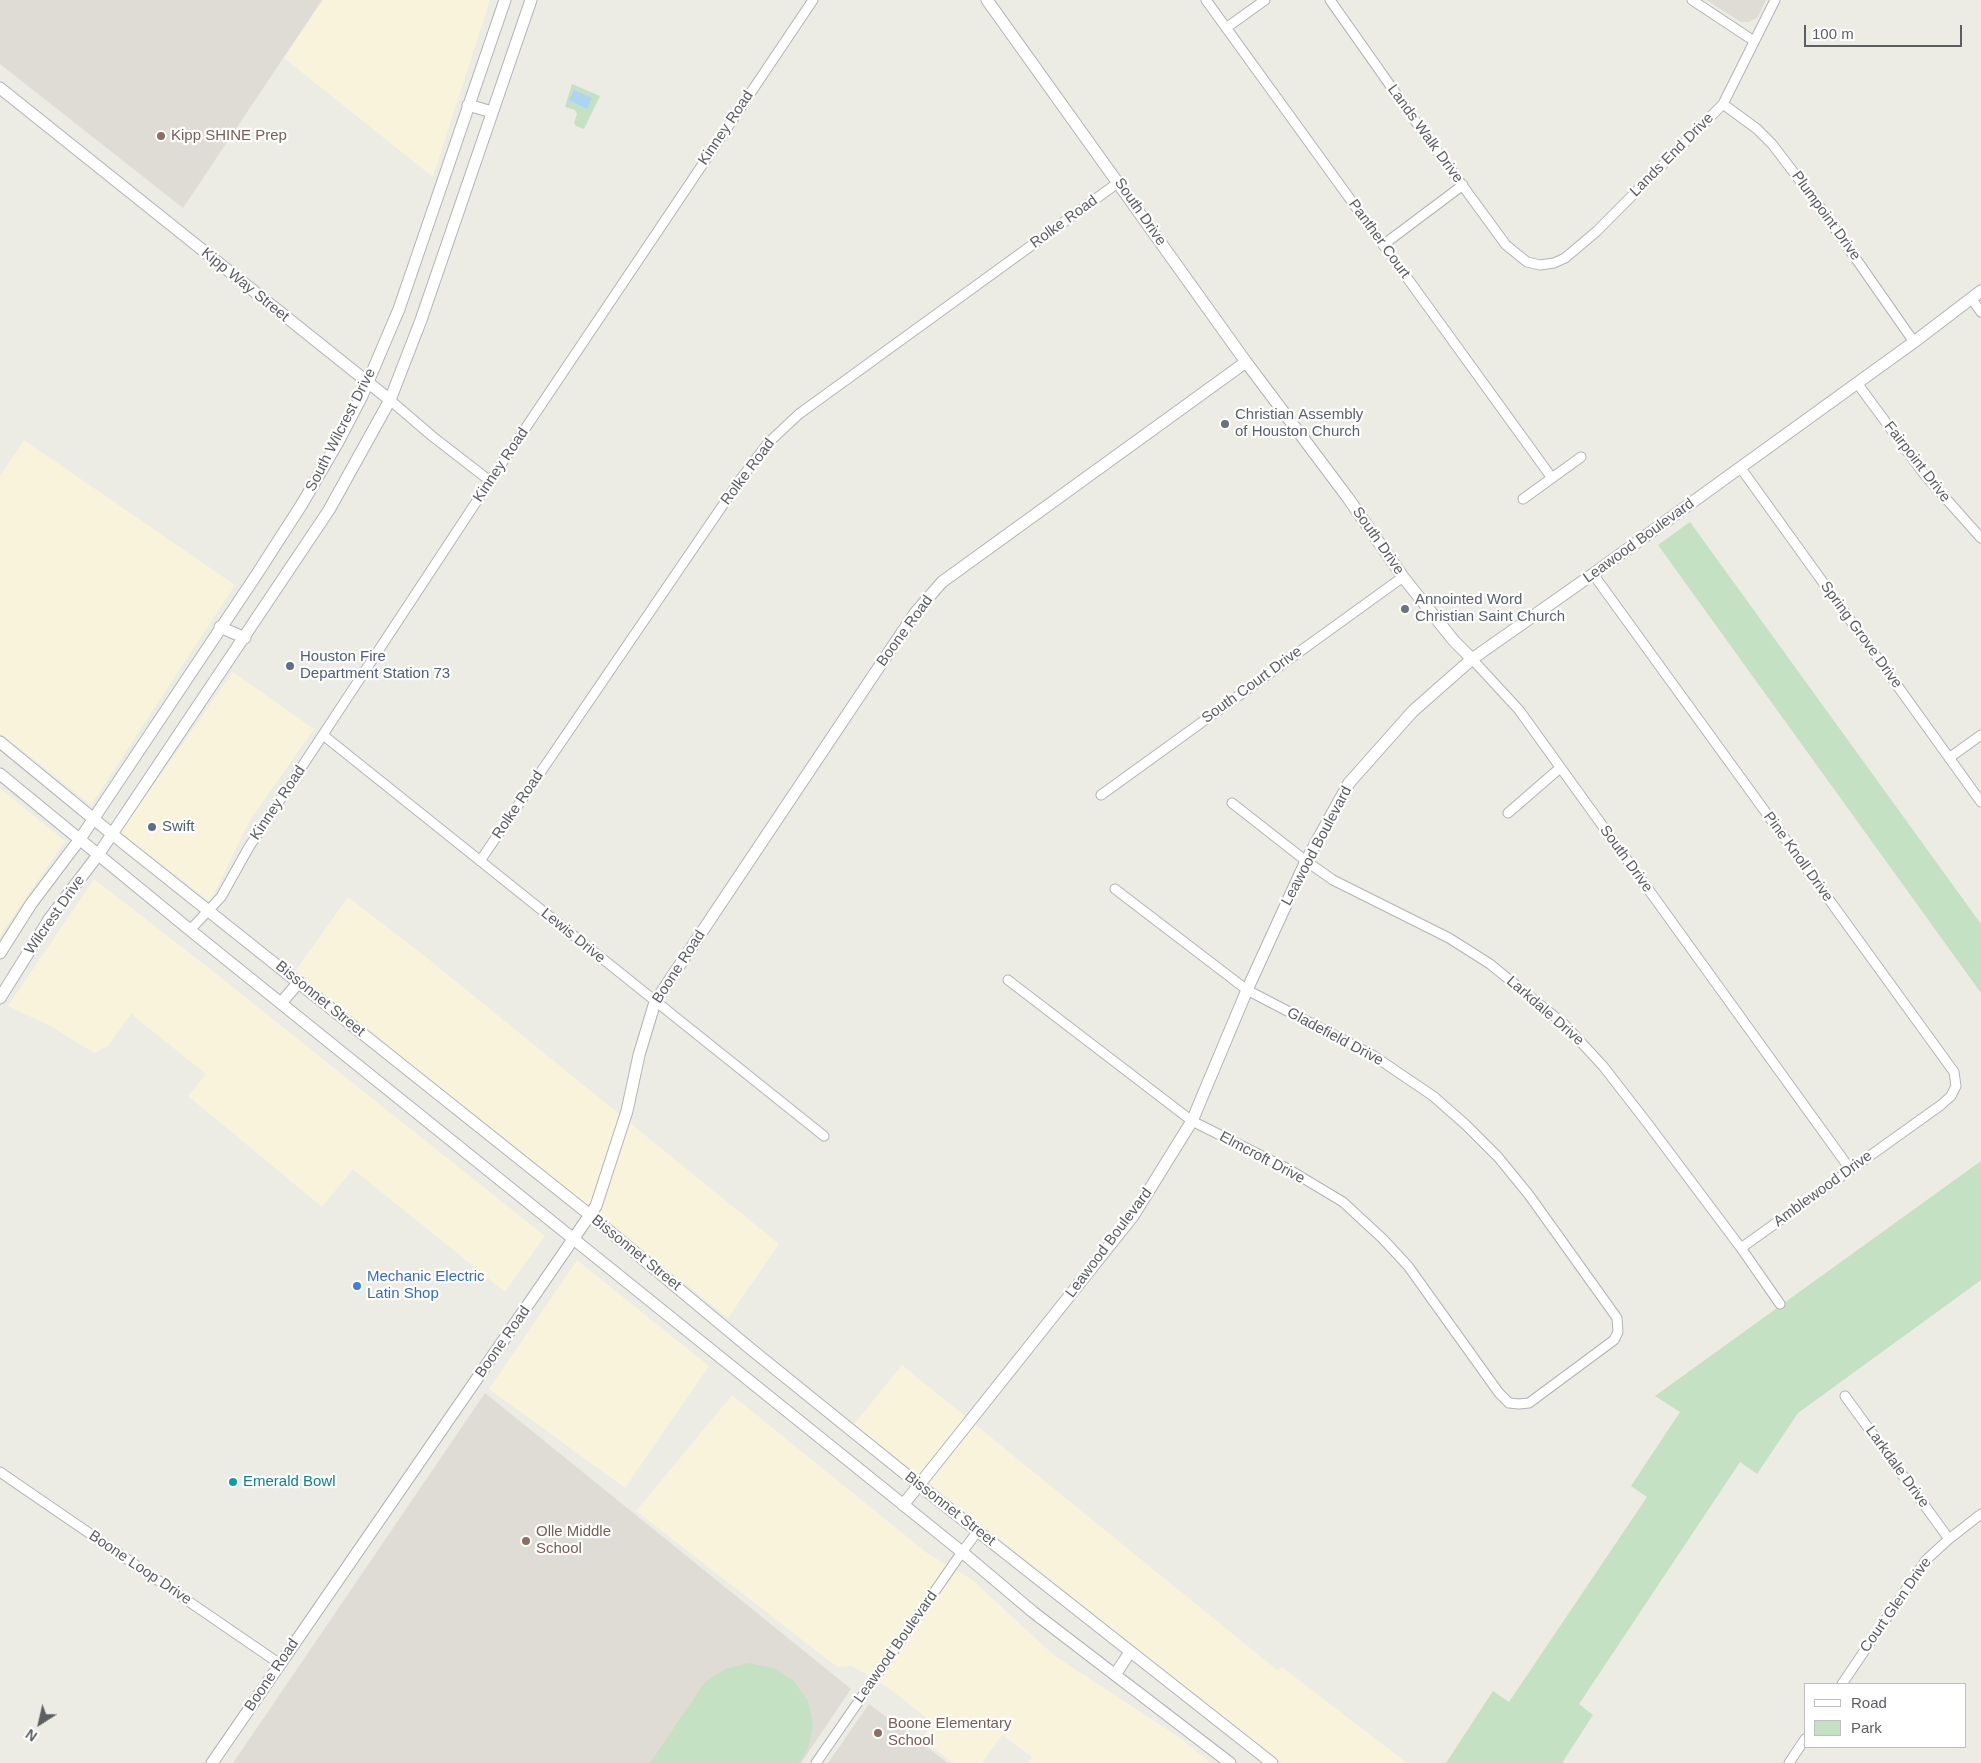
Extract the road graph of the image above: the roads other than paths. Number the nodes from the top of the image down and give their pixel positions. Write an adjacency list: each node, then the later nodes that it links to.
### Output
1 (505, 0): 14 (main road, South Wilcrest Drive)
2 (531, 0): 15 (main road, South Wilcrest Drive)
3 (814, 0): 30 (street, Kinney Road)
4 (987, 0): 16 (main road, South Drive)
5 (1206, 0): 10 (street, Panther Court)
6 (1265, 0): 10 (street)
7 (1330, 0): 17 (street, Lands Walk Drive)
8 (1692, 0): 11 (street)
9 (1775, 0): 11 (street, Lands End Drive)
10 (1226, 28): 18 (street, Panther Court)
11 (1754, 42): 13 (street, Lands End Drive)
12 (0, 88): 24 (main road, Kipp Way Street)
13 (1723, 104): 19 (street, Lands End Drive); 22 (street, Plumpoint Drive)
14 (468, 105): 15 (main road); 24 (main road, South Wilcrest Drive)
15 (492, 112): 26 (main road, South Wilcrest Drive)
16 (1119, 182): 23 (main road, South Drive); 52 (street, Rolke Road)
17 (1463, 185): 18 (street); 19 (street, Lands Walk Drive)
18 (1383, 245): 29 (street, Panther Court)
19 (1527, 262)
20 (1976, 295): 21 (street); 22 (main road, Leawood Boulevard)
21 (1981, 312)
22 (1914, 342): 25 (main road, Leawood Boulevard)
23 (1246, 362): 34 (main road, South Drive); 62 (main road, Boone Road)
24 (368, 383): 26 (main road, Kipp Way Street); 35 (main road, South Wilcrest Drive)
25 (1857, 383): 28 (main road, Leawood Boulevard); 32 (street, Fairpoint Drive)
26 (390, 400): 30 (street, Kipp Way Street); 36 (main road, South Wilcrest Drive)
27 (1580, 457): 29 (street)
28 (1740, 467): 33 (main road, Leawood Boulevard); 41 (street, Spring Grove Drive)
29 (1552, 478): 31 (street)
30 (490, 480): 38 (street, Kinney Road)
31 (1523, 499)
32 (1981, 538)
33 (1593, 574): 37 (main road, Leawood Boulevard); 65 (street, Pine Knoll Drive)
34 (1403, 577): 37 (main road, South Drive); 44 (street, South Court Drive)
35 (220, 627): 36 (main road); 48 (main road, South Wilcrest Drive)
36 (245, 638): 49 (main road, South Wilcrest Drive)
37 (1472, 659): 42 (street, South Drive); 53 (main road, Leawood Boulevard)
38 (323, 735): 52 (street, Lewis Drive); 55 (street, Kinney Road)
39 (1981, 735): 41 (street)
40 (0, 742): 48 (main road, Bissonnet Street)
41 (1949, 758): 45 (street, Spring Grove Drive)
42 (1560, 768): 47 (street); 67 (street, South Drive)
43 (0, 774): 50 (main road, Bissonnet Street)
44 (1101, 795)
45 (1981, 802)
46 (1232, 803): 53 (street, Larkdale Drive)
47 (1508, 814)
48 (94, 818): 49 (main road, Bissonnet Street); 50 (main road, Wilcrest Drive)
49 (112, 834): 51 (main road, Wilcrest Drive); 55 (main road, Bissonnet Street)
50 (80, 839): 51 (main road, Bissonnet Street); 57 (main road, Wilcrest Drive)
51 (98, 855): 56 (main road, Bissonnet Street); 61 (main road, Wilcrest Drive)
52 (480, 861): 62 (street, Lewis Drive)
53 (1306, 861): 60 (main road, Leawood Boulevard); 70 (street, Larkdale Drive)
54 (1115, 889): 60 (street, Gladefield Drive)
55 (210, 910): 56 (street, Kinney Road); 59 (main road, Bissonnet Street)
56 (190, 930): 63 (main road, Bissonnet Street)
57 (0, 952)
58 (1008, 980): 64 (street, Elmcroft Drive)
59 (299, 982): 63 (main road); 68 (main road, Bissonnet Street)
60 (1248, 990): 64 (main road, Leawood Boulevard); 72 (street, Gladefield Drive)
61 (1, 995)
62 (655, 1002): 66 (street, Lewis Drive); 68 (main road, Boone Road)
63 (281, 1003): 69 (main road, Bissonnet Street)
64 (1192, 1122): 72 (street, Elmcroft Drive); 75 (main road, Leawood Boulevard)
65 (1905, 1130): 67 (street, Amblewood Drive)
66 (824, 1136)
67 (1850, 1169): 70 (street, Amblewood Drive)
68 (590, 1216): 69 (main road, Boone Road); 75 (main road, Bissonnet Street)
69 (574, 1240): 76 (main road, Bissonnet Street); 82 (main road, Boone Road)
70 (1741, 1248): 71 (street, Larkdale Drive)
71 (1780, 1304)
72 (1482, 1370)
73 (1845, 1396): 79 (street, Larkdale Drive)
74 (0, 1472): 82 (street, Boone Loop Drive)
75 (919, 1485): 76 (main road, Leawood Boulevard); 78 (main road, Bissonnet Street)
76 (903, 1505): 80 (main road, Bissonnet Street)
77 (1981, 1514): 79 (street, Court Glen Drive)
78 (978, 1531): 80 (street, Leawood Boulevard); 81 (main road, Bissonnet Street)
79 (1949, 1539): 84 (street, Court Glen Drive)
80 (962, 1552): 83 (main road, Bissonnet Street); 87 (street, Leawood Boulevard)
81 (1130, 1652): 83 (main road); 89 (main road, Bissonnet Street)
82 (280, 1664): 86 (main road, Boone Road)
83 (1115, 1675): 88 (main road, Bissonnet Street)
84 (1843, 1683)
85 (1804, 1740): 90 (street)
86 (212, 1763)
87 (816, 1763)
88 (1230, 1763)
89 (1272, 1763)
90 (1789, 1763)

